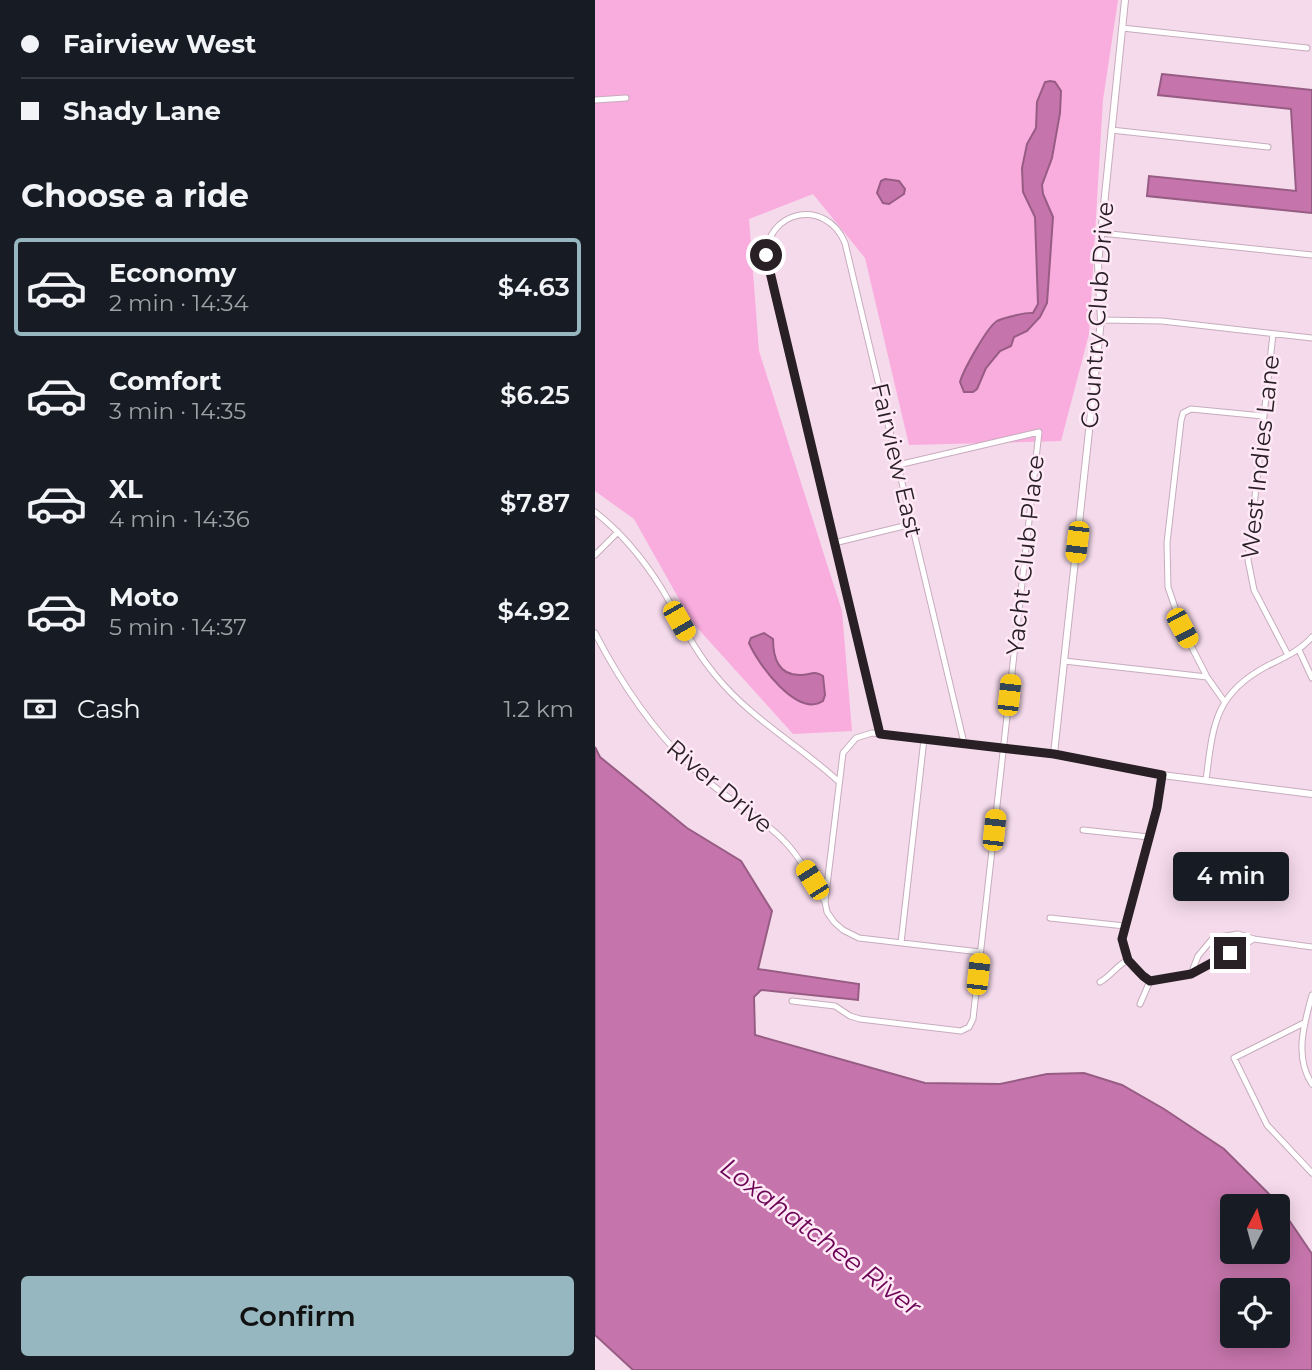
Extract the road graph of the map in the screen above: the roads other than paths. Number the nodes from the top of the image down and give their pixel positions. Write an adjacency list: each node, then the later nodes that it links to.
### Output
1 (1125, 0): 2 (street, Country Club Drive)
2 (1122, 28): 3 (street); 6 (street, Country Club Drive)
3 (1307, 48)
4 (626, 98): 5 (street)
5 (595, 100)
6 (1111, 130): 7 (street); 8 (street, Country Club Drive)
7 (1268, 147)
8 (1101, 233): 9 (street); 10 (street, Country Club Drive)
9 (1312, 255)
10 (1101, 320): 11 (street); 24 (street, Country Club Drive)
11 (1273, 334): 12 (street); 13 (street, West Indies Lane)
12 (1312, 338)
13 (1263, 416): 23 (street, West Indies Lane); 25 (street)
14 (898, 465): 16 (street, Fairview East); 18 (street, Fairview East); 31 (street, Yacht Club Place)
15 (595, 512): 17 (street)
16 (912, 524): 18 (street); 30 (street, Fairview East)
17 (618, 532): 19 (street); 35 (street)
18 (834, 542): 28 (street)
19 (595, 555)
20 (595, 633): 39 (street, River Drive)
21 (1312, 637): 22 (street)
22 (1299, 650): 23 (street); 26 (street)
23 (1288, 655): 27 (street)
24 (1064, 662): 25 (street); 32 (street, Country Club Drive)
25 (1207, 677): 27 (street)
26 (1312, 678)
27 (1224, 701): 34 (street)
28 (880, 734): 29 (street); 35 (street)
29 (924, 739): 30 (street); 43 (street)
30 (964, 743): 31 (street)
31 (1003, 748): 32 (street); 45 (street, Yacht Club Place)
32 (1054, 754): 33 (street)
33 (1162, 775): 34 (street); 38 (street)
34 (1206, 780): 36 (street)
35 (838, 781): 39 (street)
36 (1312, 794)
37 (1083, 830): 38 (street)
38 (1149, 837): 41 (street)
39 (825, 902): 43 (street, River Drive)
40 (1050, 918): 41 (street)
41 (1125, 926): 46 (street)
42 (1254, 939): 44 (street); 47 (street); 47 (street)
43 (901, 943): 45 (street)
44 (1312, 947)
45 (980, 952): 51 (street, Yacht Club Place)
46 (1128, 960): 48 (street); 49 (street)
47 (1191, 974): 48 (street)
48 (1150, 981): 52 (street)
49 (1100, 982)
50 (1312, 995): 53 (street)
51 (792, 1001)
52 (1140, 1004)
53 (1304, 1023): 54 (street); 55 (street)
54 (1312, 1084)
55 (1312, 1173)

